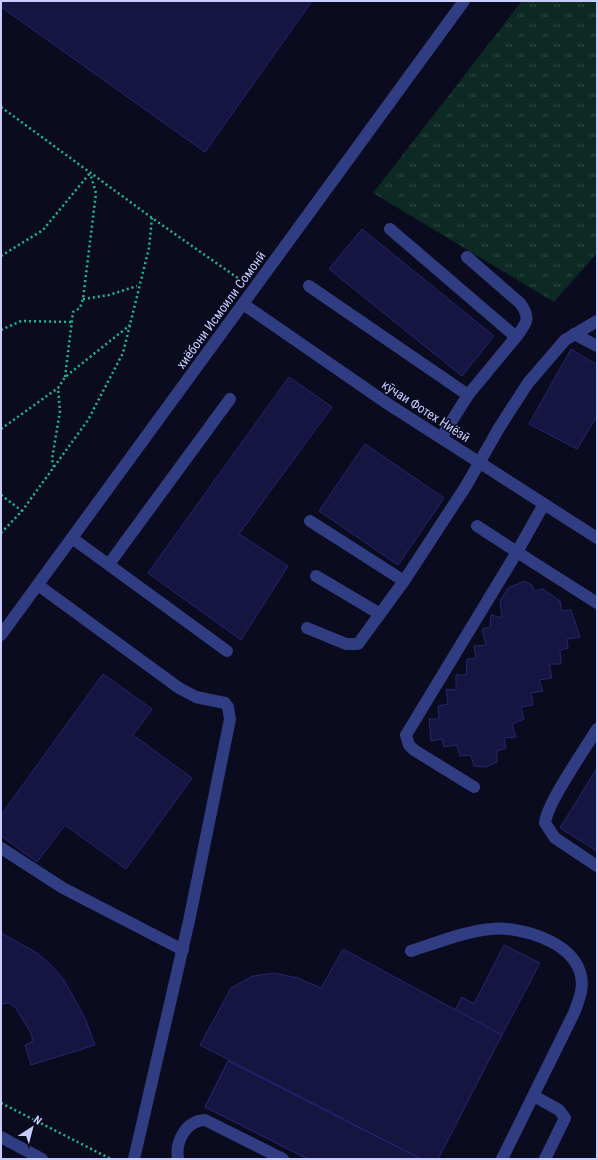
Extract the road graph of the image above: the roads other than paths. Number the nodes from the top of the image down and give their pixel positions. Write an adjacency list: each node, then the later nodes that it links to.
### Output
1 (464, 1): 5 (street, хиёбони Исмоили Сомонӣ)
2 (390, 230): 8 (street)
3 (467, 257): 8 (street)
4 (309, 286): 10 (street)
5 (243, 304): 12 (street, кӯчаи Фотех Ниёзӣ); 17 (street, хиёбони Исмоили Сомонӣ)
6 (597, 321): 7 (street)
7 (574, 334): 9 (street); 13 (street)
8 (516, 337): 10 (street)
9 (597, 346)
10 (468, 395): 12 (street)
11 (230, 399): 20 (street)
12 (441, 438): 13 (street, кӯчаи Фотех Ниёзӣ)
13 (480, 463): 14 (street, кӯчаи Фотех Ниёзӣ); 22 (street)
14 (544, 504): 18 (street, кӯчаи Фотех Ниёзӣ); 19 (street)
15 (310, 522): 22 (street)
16 (477, 526): 19 (street)
17 (72, 538): 20 (street); 23 (street, хиёбони Исмоили Сомонӣ)
18 (597, 538)
19 (517, 552): 24 (street); 30 (street)
20 (108, 564): 28 (street)
21 (316, 576): 25 (street)
22 (404, 581): 25 (street)
23 (38, 585): 27 (street, хиёбони Исмоили Сомонӣ); 33 (street)
24 (597, 603)
25 (380, 614): 26 (street)
26 (308, 628)
27 (1, 636)
28 (227, 651)
29 (597, 729): 32 (street)
30 (474, 787)
31 (1, 848): 33 (street)
32 (597, 866)
33 (183, 950): 38 (street)
34 (411, 951): 35 (street)
35 (534, 1096): 41 (street); 42 (street)
36 (1, 1138): 37 (street)
37 (42, 1159)
38 (134, 1159)
39 (178, 1159): 40 (street)
40 (283, 1159)
41 (502, 1159)
42 (545, 1159)

